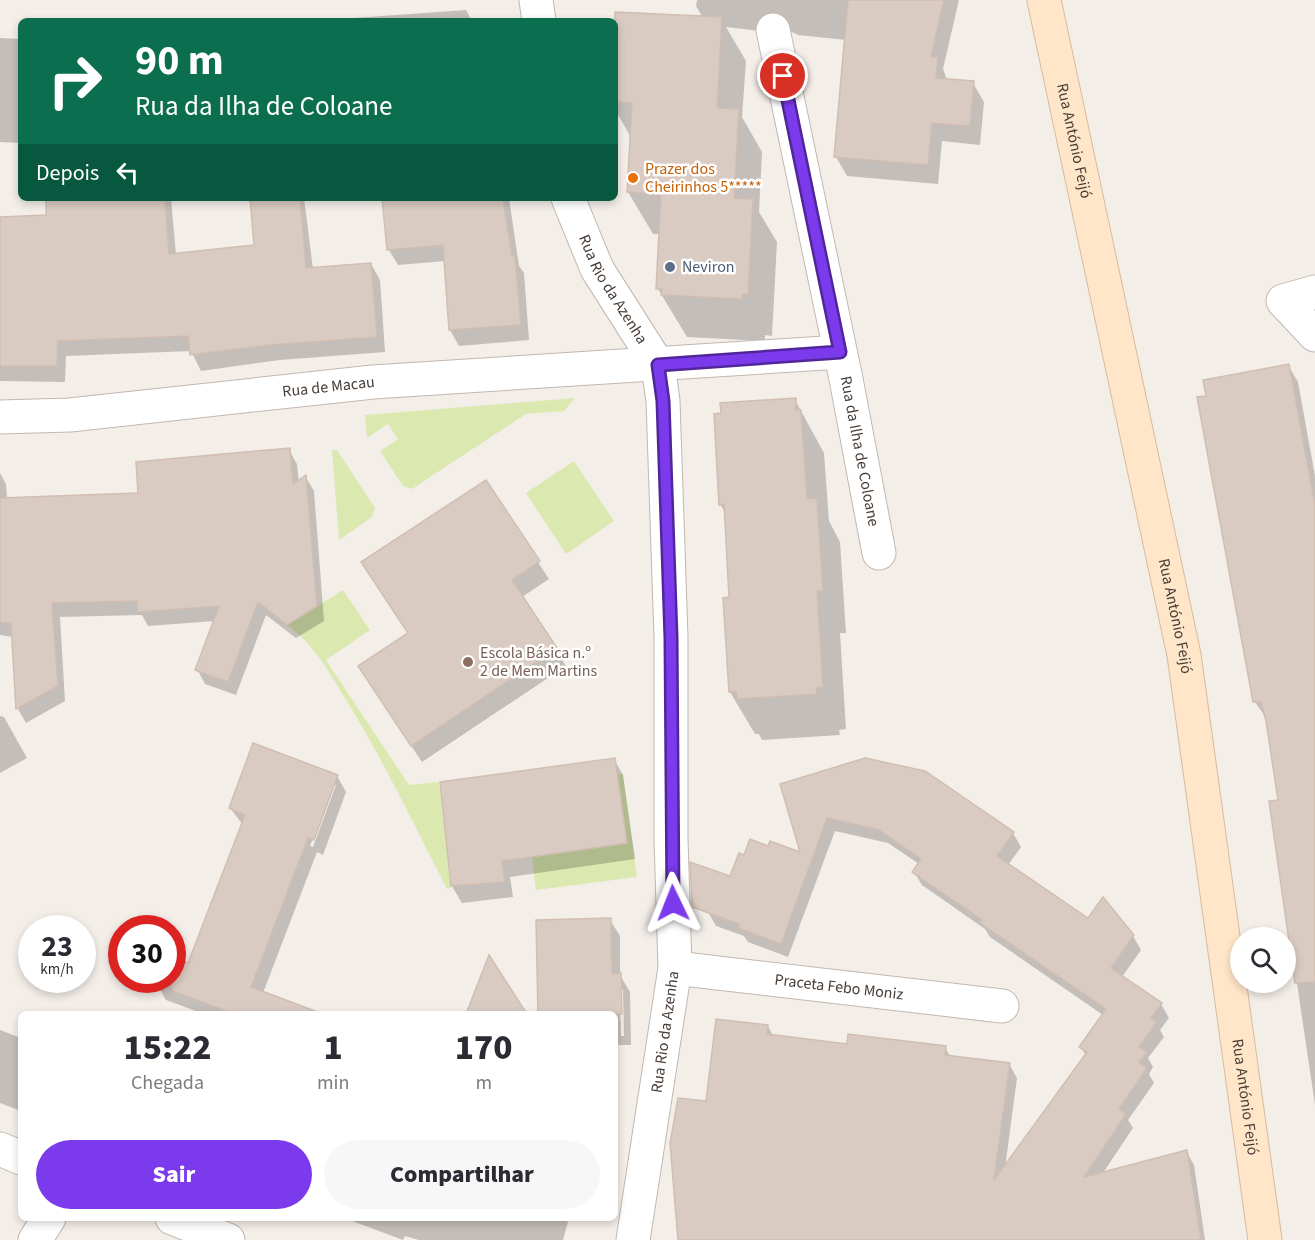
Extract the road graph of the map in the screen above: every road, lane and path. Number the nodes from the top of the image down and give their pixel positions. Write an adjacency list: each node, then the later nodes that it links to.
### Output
1 (536, 0): 3 (street)
2 (1044, 0): 21 (street, Rua António Feijó)
3 (539, 18)
4 (773, 30): 8 (street, Rua da Ilha de Coloane)
5 (569, 201): 9 (street, Rua Rio da Azenha)
6 (1315, 292): 7 (street)
7 (1315, 335)
8 (840, 352): 9 (street); 11 (street, Rua da Ilha de Coloane)
9 (658, 365): 10 (street, Rua de Macau); 12 (street, Rua Rio da Azenha)
10 (0, 417)
11 (879, 553)
12 (675, 968): 13 (street, Praceta Febo Moniz); 20 (street, Rua Rio da Azenha)
13 (1002, 1006)
14 (0, 1149): 15 (street)
15 (18, 1157)
16 (47, 1221): 18 (street)
17 (180, 1221): 19 (street)
18 (35, 1240)
19 (228, 1240)
20 (633, 1240)
21 (1265, 1240)

